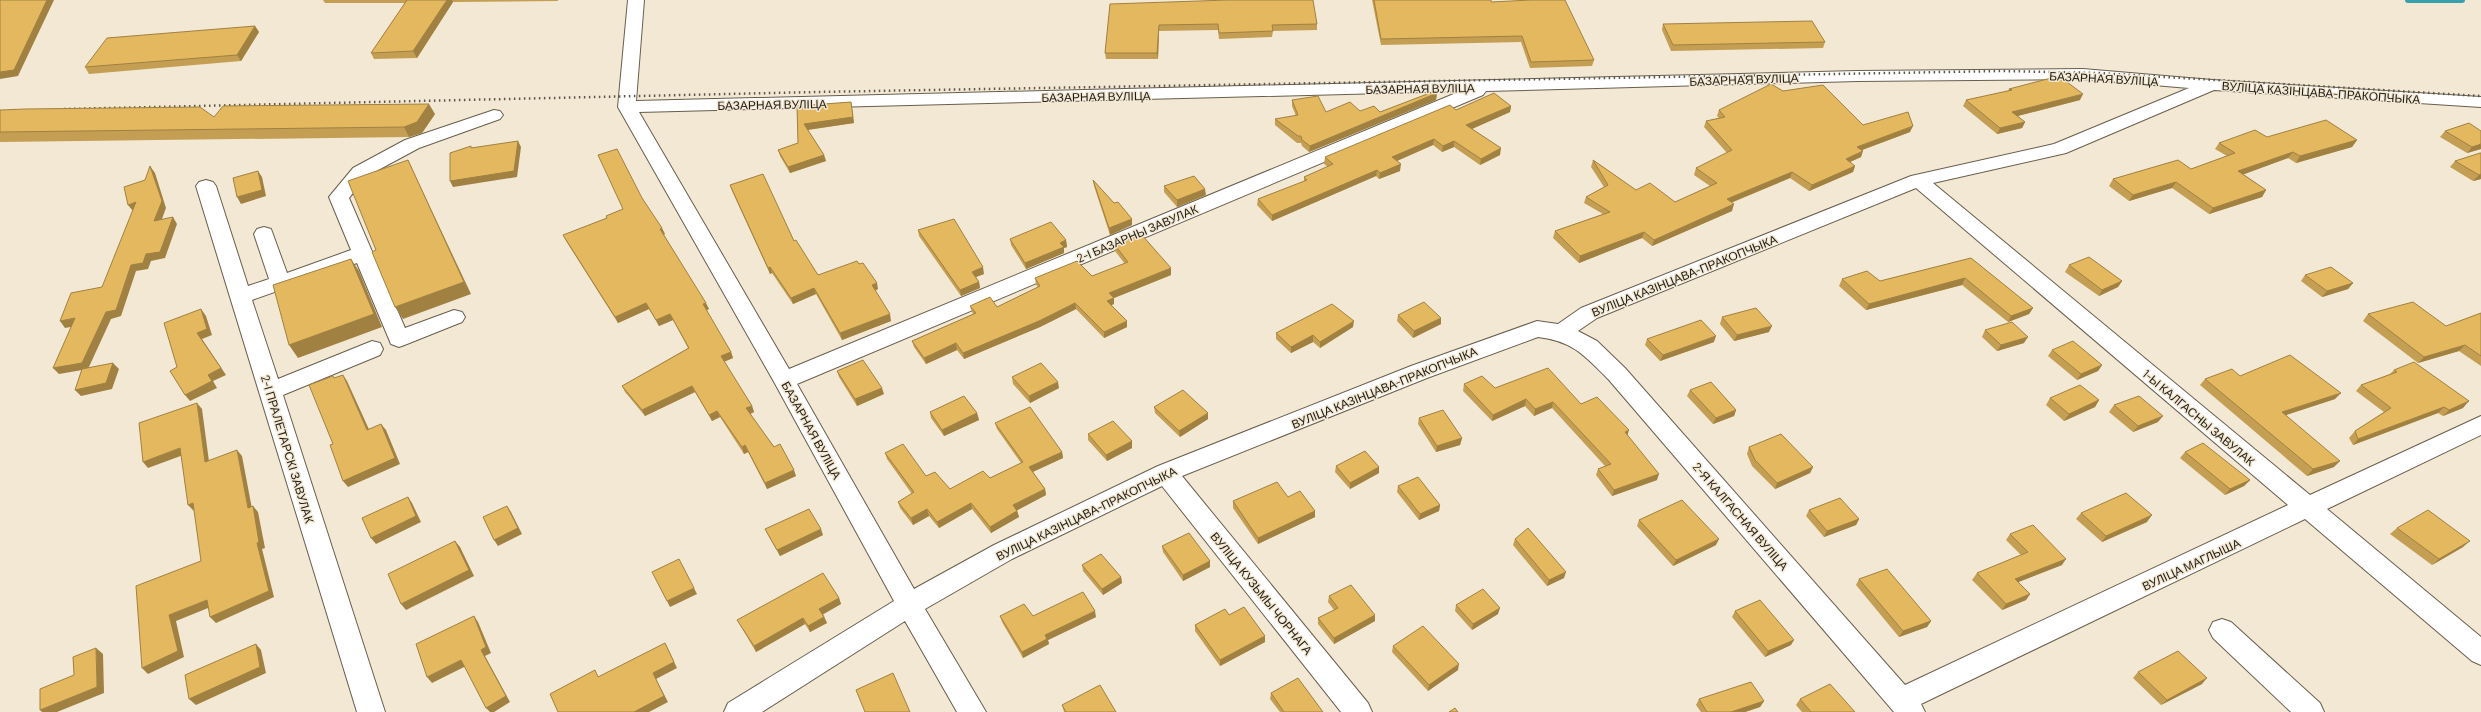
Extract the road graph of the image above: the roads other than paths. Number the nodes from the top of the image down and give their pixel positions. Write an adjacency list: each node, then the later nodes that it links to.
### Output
1 (636, 0): 5 (street)
2 (2212, 85): 3 (street, БАЗАРНАЯ ВУЛІЦА); 4 (street, ВУЛІЦА КАЗІНЦАВА-ПРАКОПЧЫКА); 7 (street, ВУЛІЦА КАЗІНЦАВА-ПРАКОПЧЫКА)
3 (1489, 86): 5 (street, БАЗАРНАЯ ВУЛІЦА); 16 (street, 2-І БАЗАРНЫ ЗАВУЛАК)
4 (2481, 102)
5 (627, 107): 16 (street, БАЗАРНАЯ ВУЛІЦА)
6 (494, 115): 10 (street)
7 (1918, 180): 14 (street, ВУЛІЦА КАЗІНЦАВА-ПРАКОПЧЫКА); 20 (street, 1-Ы КАЛГАСНЫ ЗАВУЛАК)
8 (206, 186): 12 (street, 2-І ПРАЛЕТАРСКІ ЗАВУЛАК)
9 (264, 234): 11 (street)
10 (362, 254): 11 (street); 13 (street)
11 (280, 282): 12 (street)
12 (240, 296): 17 (street, 2-І ПРАЛЕТАРСКІ ЗАВУЛАК)
13 (454, 317)
14 (1562, 332): 19 (street, ВУЛІЦА КАЗІНЦАВА-ПРАКОПЧЫКА); 24 (street, 2-Я КАЛГАСНАЯ ВУЛІЦА)
15 (372, 349): 17 (street)
16 (784, 380): 21 (street, БАЗАРНАЯ ВУЛІЦА)
17 (270, 391): 25 (street, 2-І ПРАЛЕТАРСКІ ЗАВУЛАК)
18 (2481, 425): 20 (street, ВУЛІЦА МАГЛЫША)
19 (1166, 473): 21 (street, ВУЛІЦА КАЗІНЦАВА-ПРАКОПЧЫКА); 28 (street, ВУЛІЦА КУЗЬМЫ ЧОРНАГА)
20 (2307, 509): 23 (street, 1-Ы КАЛГАСНЫ ЗАВУЛАК); 24 (street, ВУЛІЦА МАГЛЫША)
21 (909, 605): 26 (street, ВУЛІЦА КАЗІНЦАВА-ПРАКОПЧЫКА); 27 (street, БАЗАРНАЯ ВУЛІЦА)
22 (2222, 630): 29 (street)
23 (2481, 653)
24 (1906, 706)
25 (371, 712)
26 (738, 712)
27 (972, 712)
28 (1358, 712)
29 (2310, 712)

